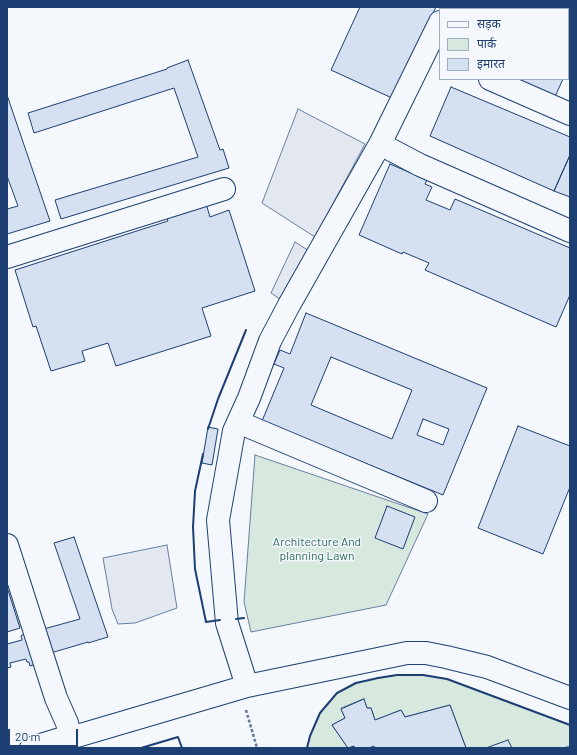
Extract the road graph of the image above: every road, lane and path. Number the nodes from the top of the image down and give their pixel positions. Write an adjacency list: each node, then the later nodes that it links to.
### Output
1 (439, 27): 2 (street)
2 (433, 54): 5 (street)
3 (492, 80): 4 (street)
4 (570, 114)
5 (380, 144): 7 (street); 9 (street)
6 (224, 189): 8 (street)
7 (570, 231)
8 (7, 257)
9 (238, 422): 10 (street); 12 (street)
10 (426, 500)
11 (7, 545): 15 (street)
12 (247, 686): 13 (street); 15 (street)
13 (570, 698)
14 (245, 708): 17 (path)
15 (70, 736): 16 (street)
16 (31, 748)
17 (257, 748)

